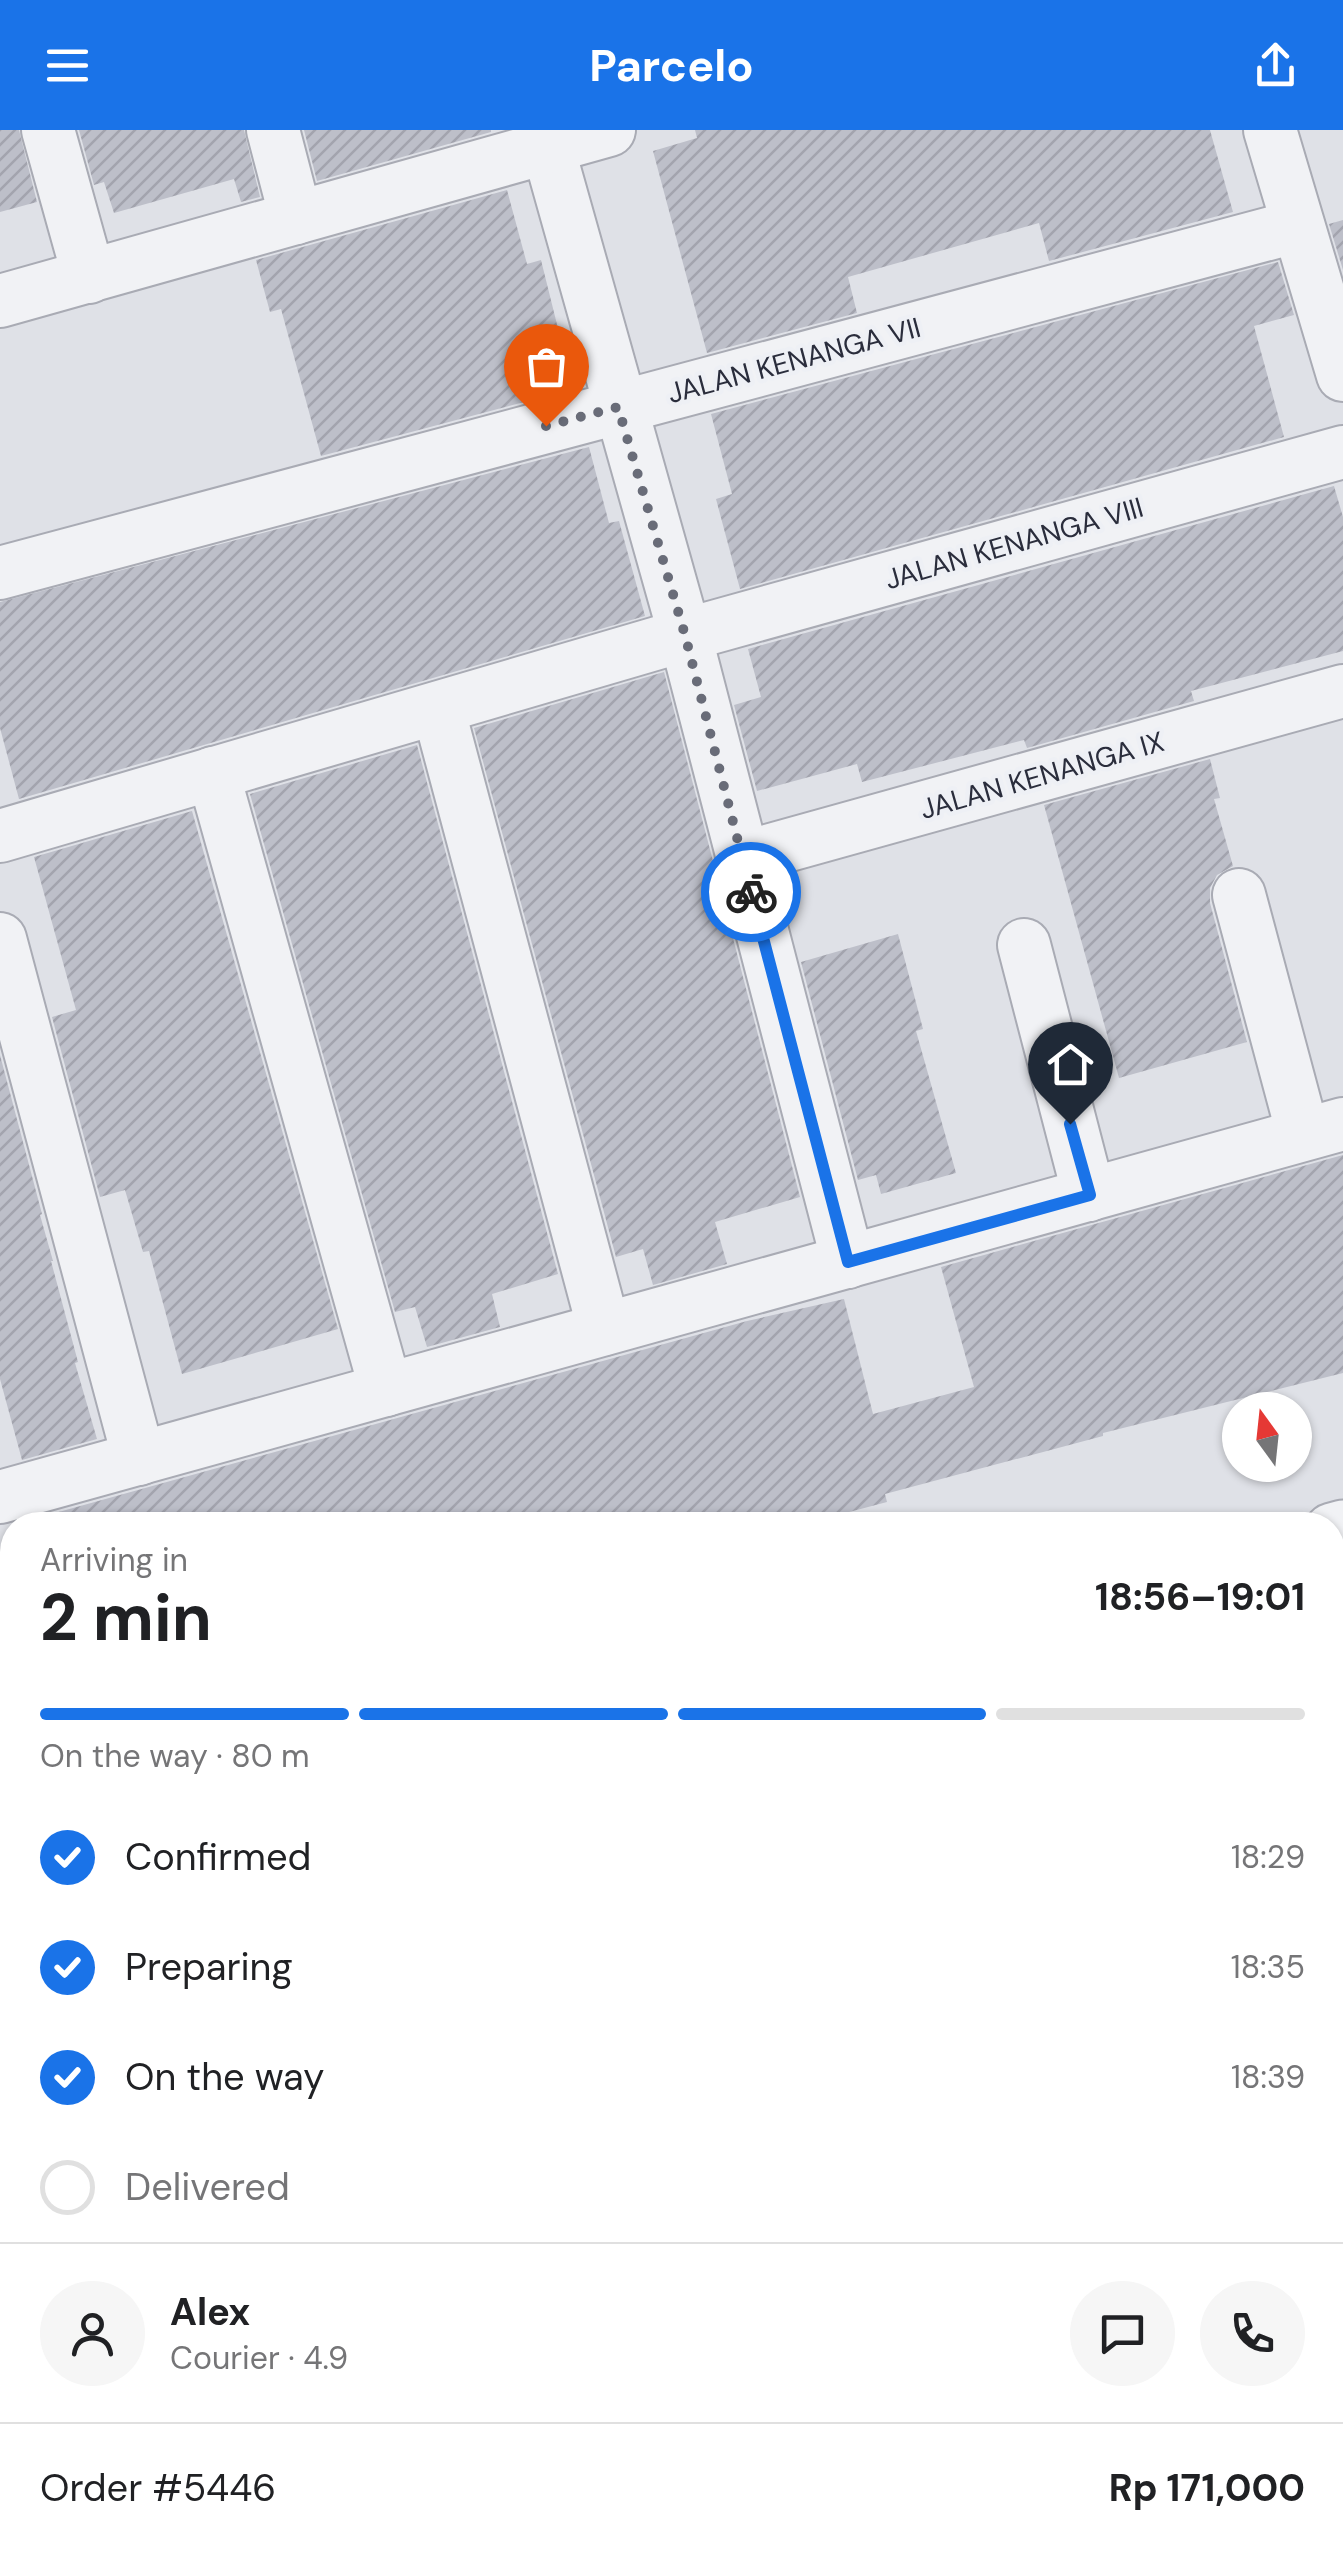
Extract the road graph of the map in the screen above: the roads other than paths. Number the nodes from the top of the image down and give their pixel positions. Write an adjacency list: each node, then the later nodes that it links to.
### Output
1 (48, 130): 8 (street)
2 (272, 130): 6 (street)
3 (609, 130): 5 (street)
4 (1270, 130): 7 (street)
5 (545, 138): 6 (street); 11 (street)
6 (296, 218): 8 (street)
7 (1298, 226): 10 (street); 11 (street, JALAN KENANGA VII)
8 (89, 276): 9 (street)
9 (0, 302)
10 (1343, 375)
11 (618, 407): 13 (street, JALAN KENANGA VII); 14 (street)
12 (1343, 452): 14 (street, JALAN KENANGA VIII)
13 (0, 573)
14 (685, 635): 16 (street, JALAN KENANGA VIII); 19 (street)
15 (1343, 691): 19 (street, JALAN KENANGA IX)
16 (438, 708): 17 (street, JALAN KENANGA VIII); 26 (street)
17 (213, 773): 18 (street, JALAN KENANGA VIII); 27 (street)
18 (0, 836)
19 (742, 858): 25 (street)
20 (1239, 895): 23 (street)
21 (0, 939): 28 (street)
22 (1024, 945): 24 (street)
23 (1323, 1129): 24 (street)
24 (1090, 1195): 25 (street)
25 (848, 1262): 26 (street)
26 (604, 1329): 27 (street)
27 (386, 1390): 28 (street)
28 (140, 1460): 29 (street)
29 (0, 1497)

